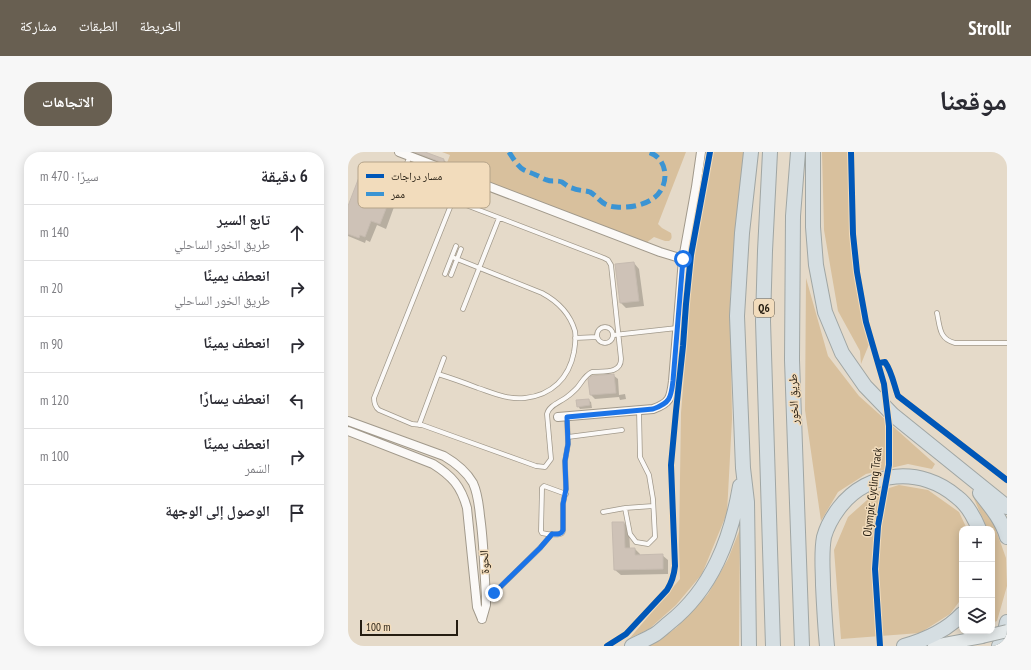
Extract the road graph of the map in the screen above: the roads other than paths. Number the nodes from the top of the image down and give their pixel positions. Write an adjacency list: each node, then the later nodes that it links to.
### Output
1 (399, 152): 7 (street)
2 (702, 152): 17 (street)
3 (751, 152): 39 (highway)
4 (770, 152): 55 (highway, Q6)
5 (798, 152): 56 (highway, طريق الخور)
6 (813, 152): 38 (highway)
7 (410, 156): 8 (lane); 9 (street)
8 (408, 162)
9 (426, 162)
10 (490, 187): 17 (street)
11 (450, 208): 34 (lane)
12 (473, 208): 13 (lane)
13 (499, 218): 19 (lane); 25 (lane)
14 (456, 246): 16 (lane)
15 (461, 249): 18 (lane)
16 (452, 258): 18 (lane); 20 (lane)
17 (683, 259): 24 (street)
18 (457, 260): 19 (lane); 21 (lane)
19 (480, 268): 22 (lane); 27 (lane)
20 (446, 274)
21 (451, 275)
22 (464, 309)
23 (937, 313): 28 (lane)
24 (677, 328): 25 (lane); 31 (street)
25 (616, 334): 26 (lane); 26 (lane); 34 (lane)
26 (597, 337): 27 (lane)
27 (575, 338): 30 (lane)
28 (1007, 343)
29 (444, 358): 30 (lane)
30 (438, 374): 34 (lane)
31 (639, 410): 32 (street); 41 (lane)
32 (563, 417): 37 (lane)
33 (348, 421): 48 (street, الحوة)
34 (419, 425)
35 (622, 430): 37 (lane)
36 (348, 431): 49 (street, الحوة)
37 (568, 436): 40 (lane)
38 (951, 462): 42 (highway); 47 (highway)
39 (743, 468): 53 (highway); 54 (highway)
40 (566, 494): 46 (lane); 46 (lane)
41 (653, 506): 43 (lane); 43 (lane)
42 (1007, 507)
43 (625, 508): 44 (lane)
44 (603, 512)
45 (978, 526): 57 (highway)
46 (552, 534): 48 (lane)
47 (1007, 537)
48 (486, 596): 49 (street); 49 (street, الحوة)
49 (476, 597)
50 (959, 618): 58 (highway)
51 (1007, 622): 60 (highway)
52 (1007, 631): 59 (main road, bridge)
53 (632, 646)
54 (749, 646)
55 (773, 646)
56 (802, 646)
57 (826, 646)
58 (904, 646)
59 (934, 646)
60 (999, 646)

